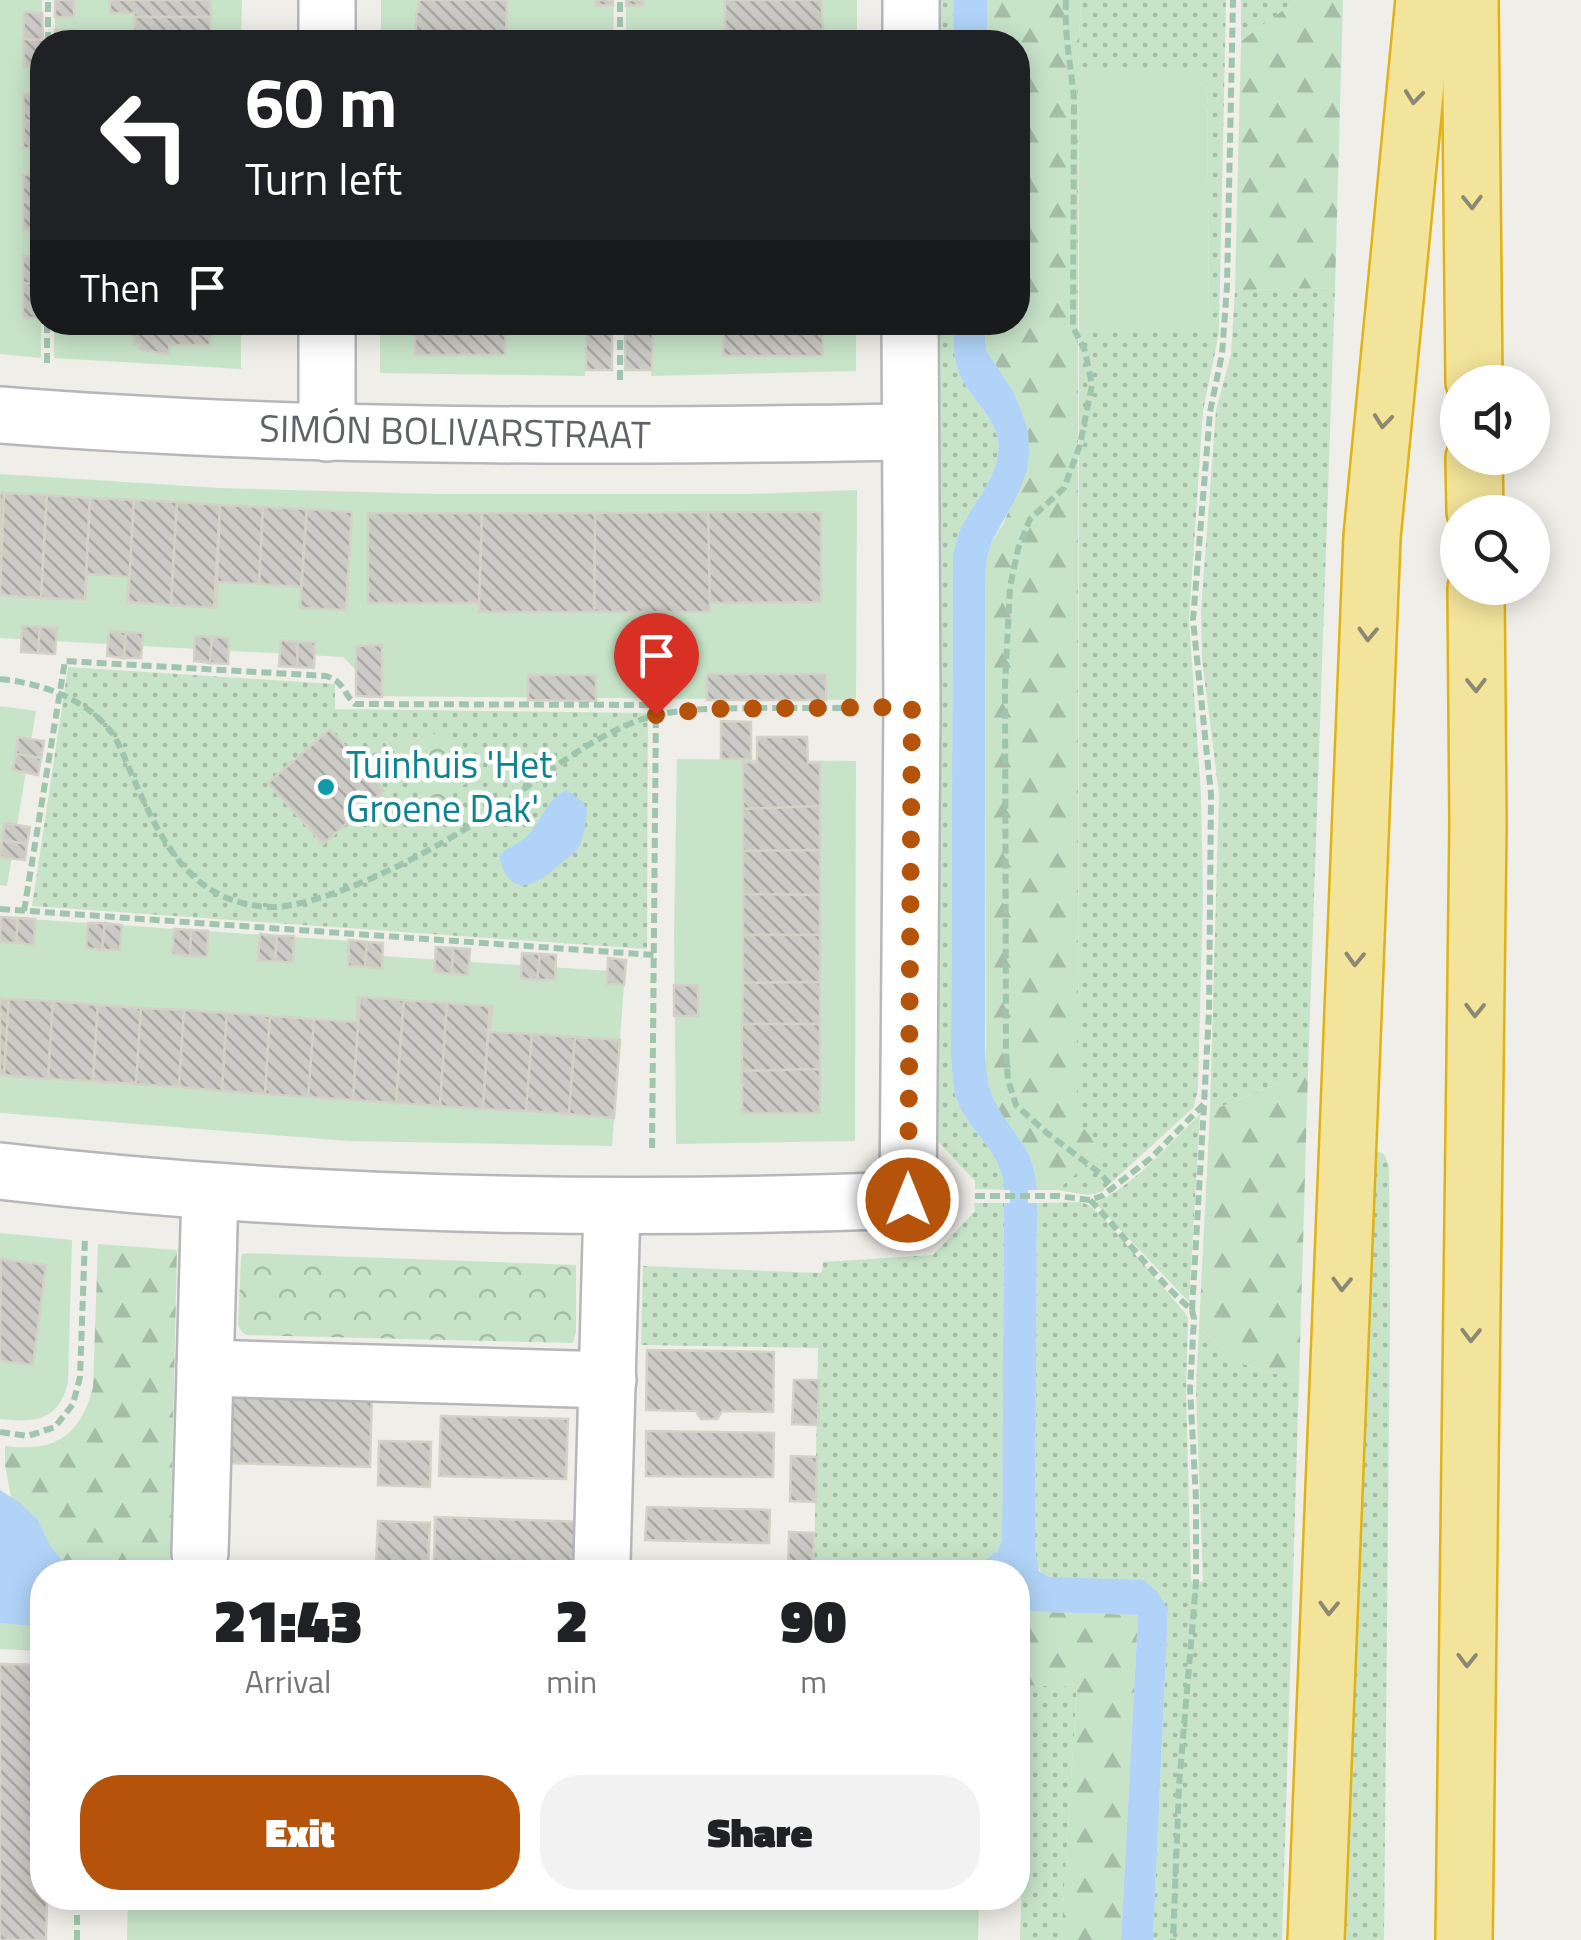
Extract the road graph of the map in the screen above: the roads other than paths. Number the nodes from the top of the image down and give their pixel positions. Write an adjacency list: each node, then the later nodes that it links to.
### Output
1 (327, 0): 5 (street)
2 (911, 0): 6 (street)
3 (1424, 0): 21 (highway, one-way to 21)
4 (1470, 0): 9 (highway, one-way to 9)
5 (327, 30)
6 (911, 30)
7 (327, 335): 11 (street)
8 (910, 335): 12 (street)
9 (1474, 365)
10 (0, 416): 11 (street, SIMÓN BOLIVARSTRAAT)
11 (327, 432): 12 (street, SIMÓN BOLIVARSTRAAT)
12 (910, 432): 16 (street)
13 (1476, 605): 22 (highway, one-way to 22)
14 (0, 1170): 15 (street)
15 (210, 1191): 16 (street); 17 (street)
16 (612, 1206): 18 (street)
17 (206, 1368): 18 (street); 19 (street)
18 (608, 1380): 20 (street)
19 (200, 1553)
20 (602, 1560)
21 (1316, 1940)
22 (1464, 1940)

